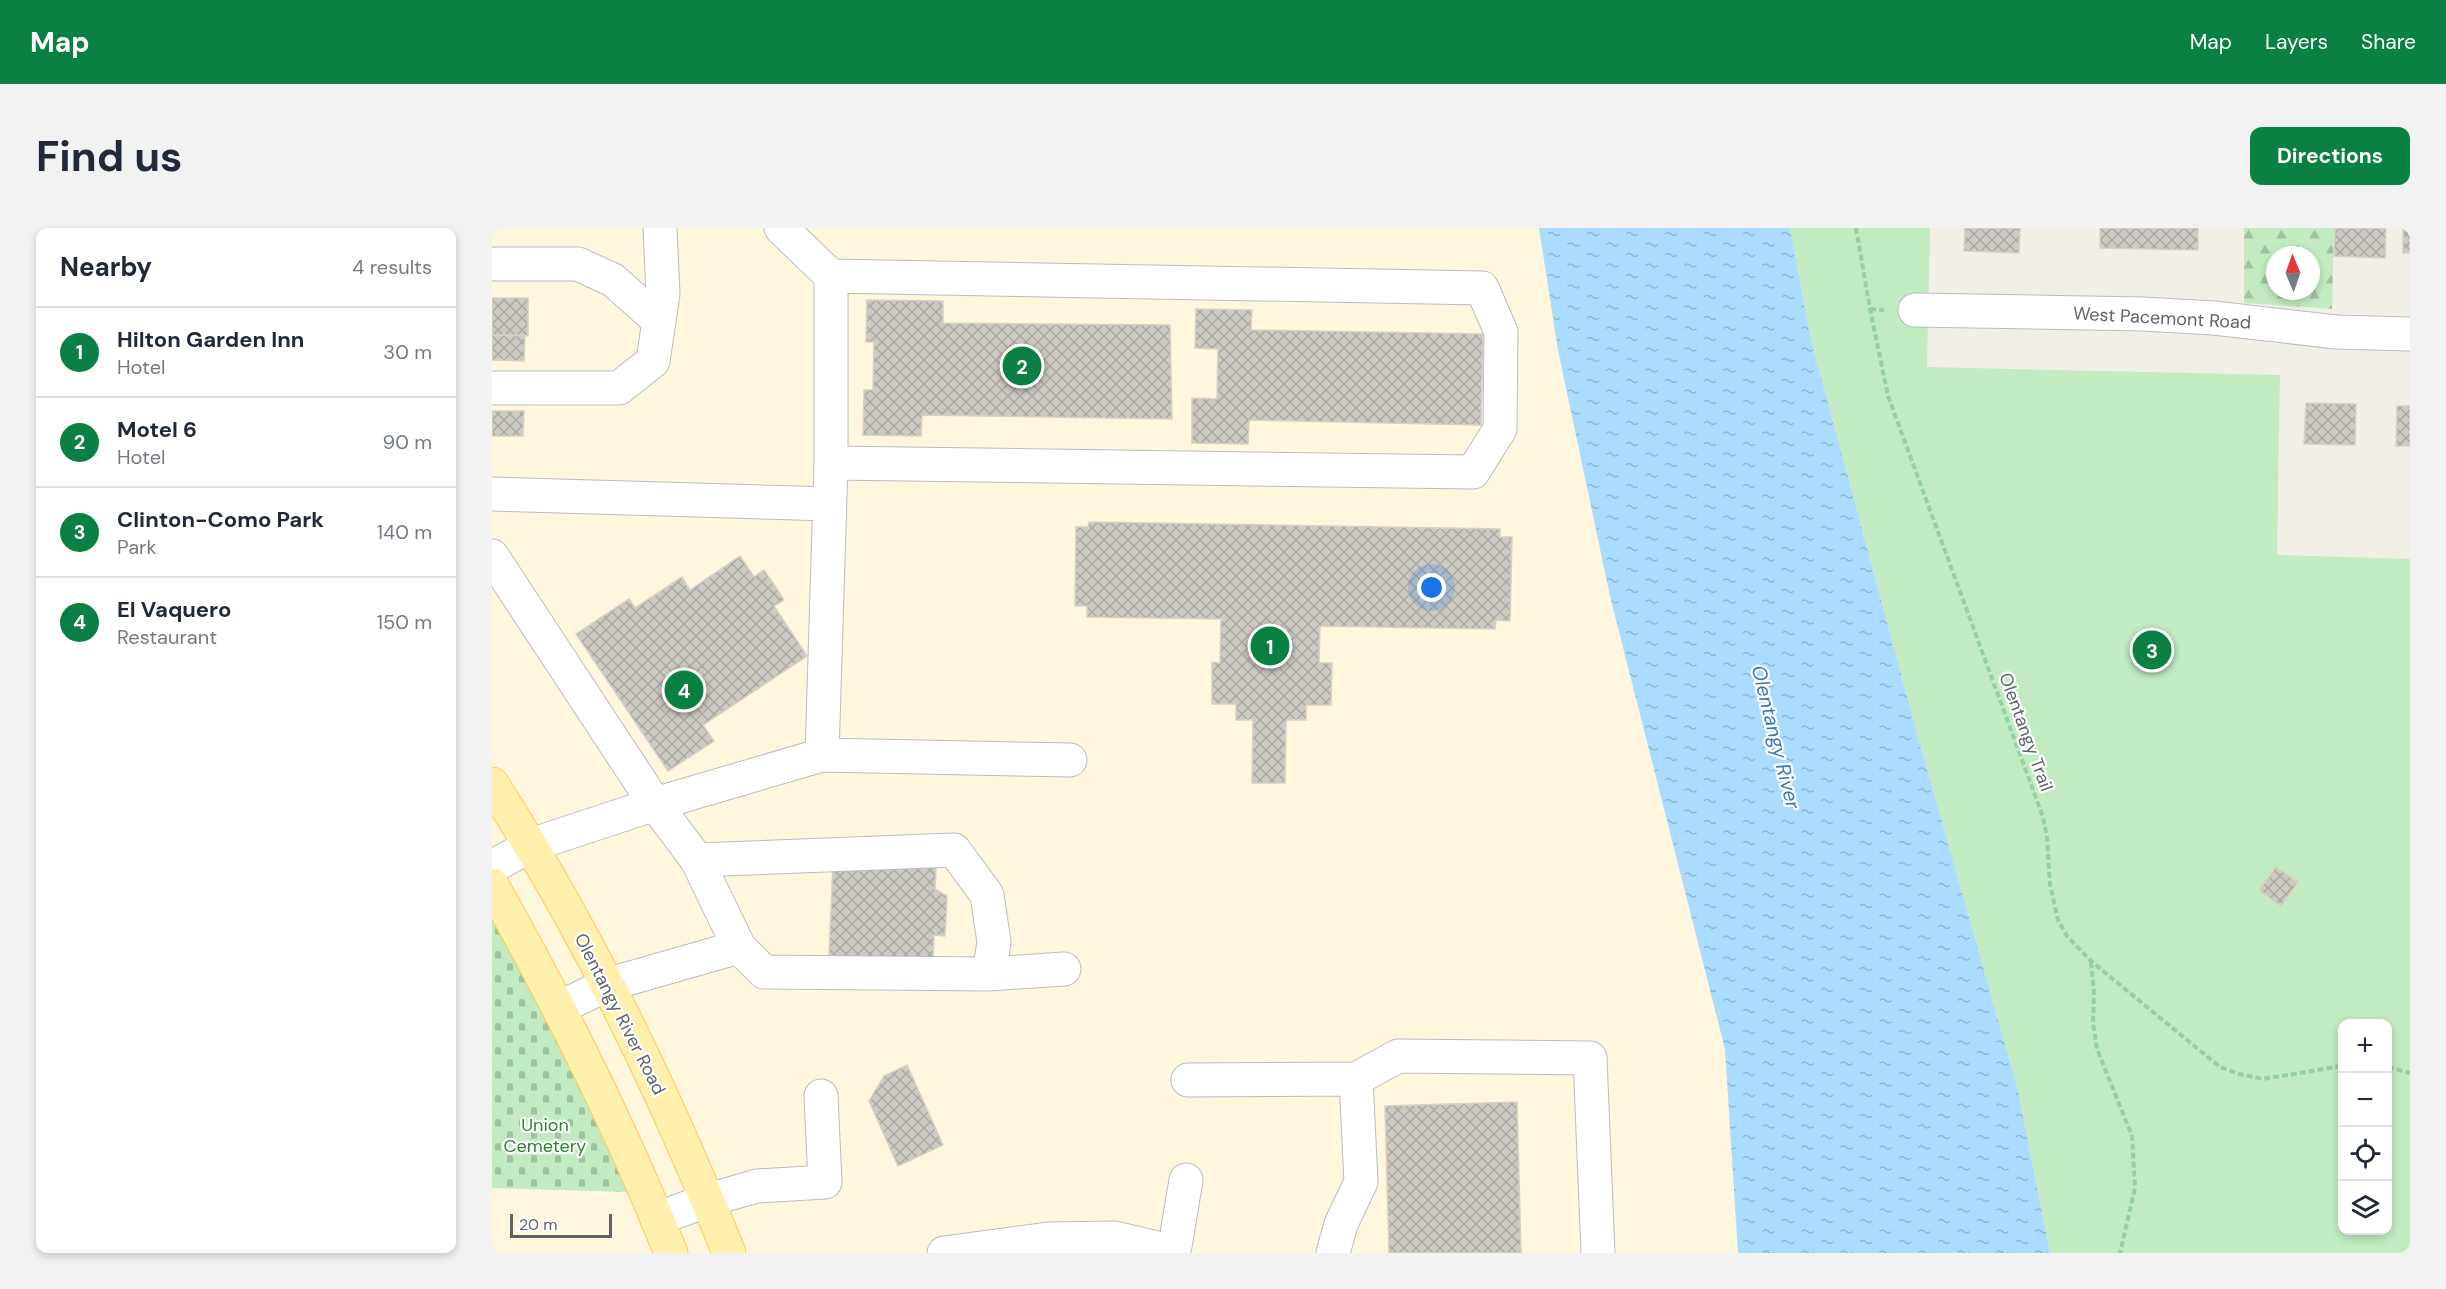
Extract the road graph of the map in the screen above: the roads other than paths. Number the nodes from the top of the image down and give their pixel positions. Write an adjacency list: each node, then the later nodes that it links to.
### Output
1 (660, 228): 6 (street)
2 (781, 228): 4 (street)
3 (492, 264): 6 (street)
4 (831, 276): 9 (street); 9 (street)
5 (1915, 310): 7 (street, West Pacemont Road)
6 (659, 321): 8 (street)
7 (2410, 334)
8 (492, 388)
9 (831, 463): 11 (street)
10 (492, 494): 11 (street)
11 (829, 504): 13 (street)
12 (492, 556): 16 (street)
13 (822, 755): 14 (street); 16 (street)
14 (1070, 760)
15 (492, 784): 17 (main road, Olentangy River Road)
16 (655, 804): 17 (street); 18 (street)
17 (531, 845): 19 (street); 24 (main road, Olentangy River Road)
18 (697, 860): 21 (street); 23 (street)
19 (492, 867)
20 (492, 885): 25 (main road)
21 (739, 947): 23 (street); 24 (street)
22 (1064, 969): 23 (street)
23 (989, 974)
24 (606, 985): 25 (street); 30 (main road, Olentangy River Road)
25 (560, 1008): 31 (main road)
26 (1356, 1079): 27 (street); 36 (street); 37 (street)
27 (1188, 1080)
28 (821, 1096): 30 (street)
29 (1186, 1180): 35 (street)
30 (708, 1200): 31 (street); 33 (main road, Olentangy River Road)
31 (657, 1219): 32 (main road)
32 (670, 1253)
33 (729, 1253)
34 (944, 1253): 35 (street)
35 (1175, 1253)
36 (1333, 1253)
37 (1598, 1253)

